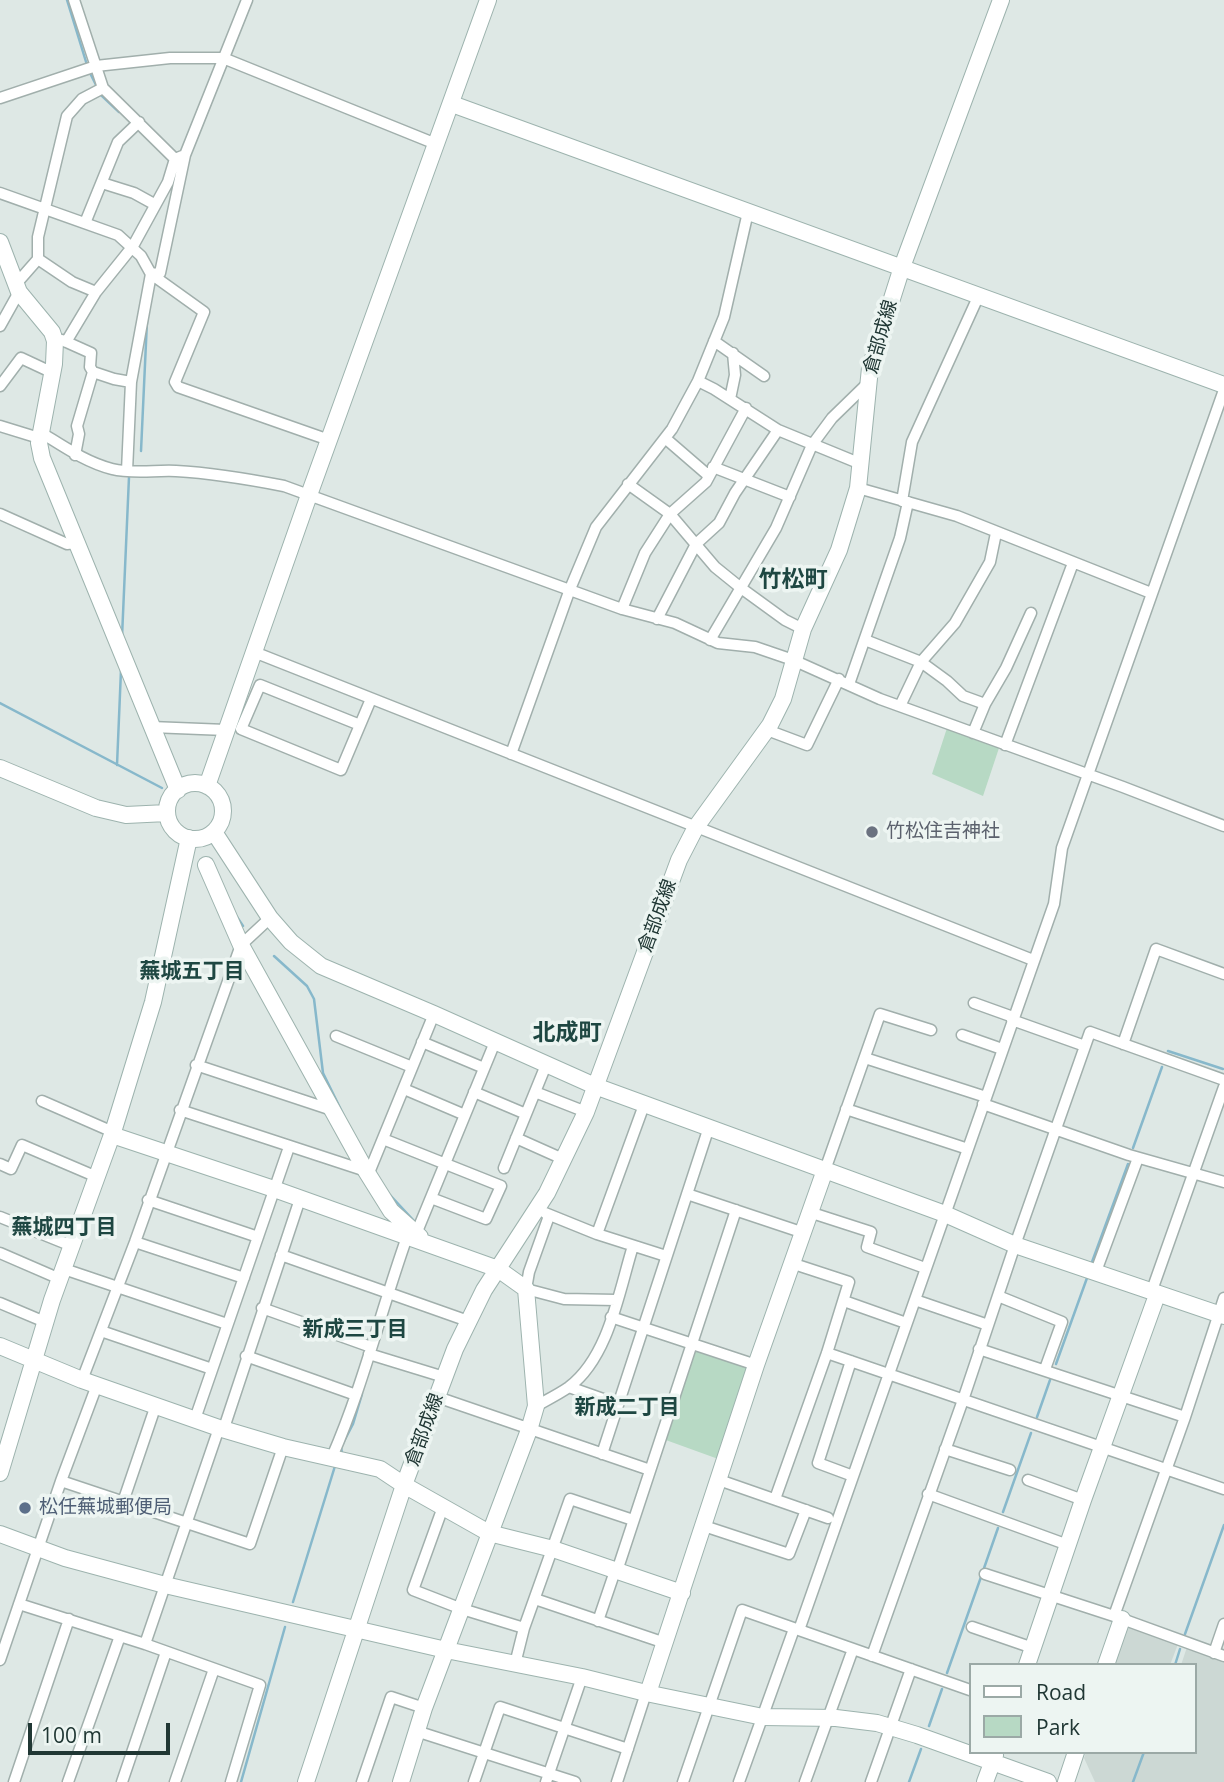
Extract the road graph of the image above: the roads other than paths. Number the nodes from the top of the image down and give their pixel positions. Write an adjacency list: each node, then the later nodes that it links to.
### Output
1 (75, 0): 6 (street)
2 (247, 0): 5 (street)
3 (488, 0): 9 (street)
4 (1001, 0): 22 (street, 倉部成線)
5 (223, 58): 6 (street); 11 (street); 12 (street)
6 (96, 66): 7 (street); 8 (street)
7 (99, 90): 10 (street); 16 (street)
8 (0, 98)
9 (452, 104): 11 (street); 17 (street)
10 (136, 125): 12 (street); 13 (street)
11 (436, 144): 45 (street)
12 (177, 160): 15 (street); 23 (street)
13 (102, 183): 15 (street); 18 (street)
14 (0, 193): 16 (street)
15 (154, 204): 20 (street)
16 (44, 209): 18 (street); 21 (street)
17 (748, 212): 22 (street); 29 (street)
18 (85, 223): 20 (street)
19 (0, 242): 24 (street)
20 (133, 246): 23 (street); 25 (street)
21 (38, 259): 24 (street); 25 (street)
22 (902, 267): 26 (street); 36 (street, 倉部成線)
23 (151, 274): 35 (street); 45 (street)
24 (17, 288): 27 (street); 28 (street)
25 (96, 292): 28 (street)
26 (979, 295): 38 (street); 56 (street)
27 (0, 326)
28 (60, 339): 31 (street); 32 (street)
29 (715, 341): 30 (street); 34 (street)
30 (733, 353): 33 (street); 39 (street)
31 (51, 372): 37 (street); 43 (street)
32 (93, 372): 35 (street); 47 (street)
33 (764, 376)
34 (698, 381): 39 (street); 44 (street)
35 (131, 382): 49 (street)
36 (868, 383): 46 (street); 48 (street, 倉部成線)
37 (0, 385)
38 (1224, 387): 65 (street)
39 (730, 399): 40 (street)
40 (746, 408): 42 (street); 50 (street)
41 (0, 426): 43 (street)
42 (778, 429): 46 (street); 51 (street)
43 (40, 435): 47 (street); 60 (street)
44 (665, 438): 50 (street); 52 (street)
45 (329, 440): 54 (street)
46 (812, 445): 48 (street); 55 (street)
47 (75, 455): 49 (street)
48 (861, 464): 53 (street, 倉部成線)
49 (127, 471): 54 (street)
50 (711, 471): 51 (street); 58 (street)
51 (745, 479): 55 (street); 61 (street)
52 (628, 484): 58 (street); 64 (street)
53 (858, 488): 56 (street); 69 (street, 倉部成線)
54 (309, 495): 64 (street); 72 (street)
55 (789, 497): 63 (street)
56 (905, 502): 59 (street); 71 (street)
57 (0, 514): 60 (street)
58 (670, 514): 61 (street); 66 (street)
59 (996, 533): 62 (street); 74 (street)
60 (76, 543): 80 (street)
61 (696, 544): 63 (street); 68 (street)
62 (1073, 563): 65 (street); 84 (street)
63 (740, 588): 69 (street); 70 (street)
64 (570, 589): 66 (street); 85 (street)
65 (1151, 593): 87 (street)
66 (622, 609): 68 (street)
67 (1031, 613): 77 (street)
68 (657, 619): 70 (street)
69 (803, 629): 73 (street, 倉部成線)
70 (710, 640): 73 (street)
71 (865, 640): 74 (street); 75 (street)
72 (254, 652): 76 (street); 81 (street)
73 (793, 660): 75 (street); 82 (street, 倉部成線)
74 (921, 662): 77 (street); 78 (street)
75 (844, 682): 78 (street); 82 (street)
76 (370, 698): 79 (street); 85 (street)
77 (985, 705): 83 (street)
78 (900, 706): 83 (street)
79 (360, 725): 79 (street)
80 (151, 727): 81 (street); 89 (street)
81 (226, 730): 88 (street)
82 (767, 730): 92 (street, 倉部成線)
83 (973, 733): 84 (street)
84 (1005, 745): 87 (street)
85 (511, 754): 92 (street)
86 (0, 768): 90 (street)
87 (1086, 775): 91 (street); 98 (street)
88 (206, 786): 89 (street); 93 (street)
89 (178, 790): 90 (street)
90 (167, 813): 94 (street)
91 (1224, 826)
92 (696, 827): 98 (street); 117 (street, 倉部成線)
93 (214, 832): 94 (street); 96 (street)
94 (189, 838): 133 (street)
95 (206, 865): 97 (street)
96 (271, 918): 97 (street); 101 (street)
97 (240, 944): 112 (street); 127 (street)
98 (1033, 960): 102 (street)
99 (1224, 974): 108 (street)
100 (974, 1003): 102 (street)
101 (434, 1014): 106 (street); 107 (street)
102 (1012, 1019): 109 (street); 110 (street)
103 (931, 1030): 111 (street)
104 (961, 1035): 110 (street)
105 (336, 1036): 114 (street)
106 (422, 1042): 114 (street); 115 (street)
107 (495, 1042): 113 (street); 115 (street)
108 (1123, 1044): 109 (street); 116 (street)
109 (1085, 1046): 132 (street)
110 (1002, 1049): 122 (street)
111 (865, 1058): 122 (street); 125 (street)
112 (196, 1065): 126 (street); 127 (street)
113 (546, 1065): 117 (street); 121 (street)
114 (412, 1067): 119 (street)
115 (484, 1068): 120 (street)
116 (1224, 1080)
117 (594, 1086): 124 (street); 128 (street, 倉部成線)
118 (1224, 1087): 145 (street)
119 (404, 1089): 130 (street); 135 (street)
120 (474, 1092): 129 (street); 130 (street)
121 (535, 1092): 128 (street); 129 (street)
122 (984, 1100): 132 (street); 137 (street)
123 (42, 1101): 133 (street)
124 (644, 1105): 131 (street); 160 (street)
125 (846, 1109): 137 (street); 144 (street)
126 (180, 1110): 136 (street); 138 (street)
127 (332, 1110): 146 (street)
128 (586, 1112): 140 (street, 倉部成線)
129 (526, 1114): 134 (street)
130 (465, 1115): 142 (street)
131 (709, 1127): 144 (street); 150 (street)
132 (1054, 1130): 139 (street); 164 (street)
133 (113, 1133): 138 (street); 147 (street)
134 (516, 1138): 140 (street); 143 (street)
135 (383, 1139): 142 (street); 146 (street)
136 (289, 1147): 146 (street); 149 (street)
137 (968, 1149): 157 (street)
138 (164, 1154): 149 (street); 153 (street)
139 (1138, 1158): 145 (street); 174 (street)
140 (563, 1159): 155 (street, 倉部成線)
141 (0, 1164): 147 (street)
142 (444, 1165): 151 (street); 151 (street)
143 (504, 1168)
144 (825, 1170): 156 (street); 157 (street)
145 (1195, 1172): 148 (street); 179 (street)
146 (367, 1173): 161 (street)
147 (97, 1177): 165 (street)
148 (1224, 1182)
149 (274, 1189): 152 (street); 162 (street)
150 (687, 1194): 154 (street); 169 (street)
151 (431, 1198): 161 (street)
152 (300, 1199): 161 (street); 168 (street)
153 (148, 1200): 162 (street); 163 (street)
154 (736, 1210): 159 (street); 196 (street)
155 (543, 1212): 160 (street); 172 (street, 倉部成線); 177 (street)
156 (809, 1212): 159 (street); 171 (street)
157 (945, 1214): 164 (street); 171 (street)
158 (0, 1217): 165 (street)
159 (801, 1232): 170 (street)
160 (597, 1234): 166 (street)
161 (412, 1236): 172 (street); 178 (street)
162 (258, 1237): 175 (street)
163 (135, 1241): 175 (street); 176 (street)
164 (1015, 1245): 174 (street); 180 (street)
165 (72, 1246): 173 (street)
166 (633, 1246): 169 (street); 182 (street)
167 (0, 1253): 173 (street)
168 (281, 1255): 178 (street); 186 (street)
169 (666, 1256): 194 (street)
170 (791, 1263): 184 (street); 204 (street)
171 (925, 1268): 183 (street)
172 (498, 1269): 177 (street); 189 (street, 倉部成線)
173 (62, 1274): 176 (street); 190 (street)
174 (1096, 1274): 179 (street)
175 (244, 1278): 191 (street)
176 (118, 1287): 191 (street); 195 (street)
177 (527, 1289): 182 (street); 217 (street)
178 (387, 1294): 189 (street); 199 (street)
179 (1154, 1294): 187 (street); 211 (street)
180 (998, 1296): 193 (street); 206 (street)
181 (1224, 1298): 187 (street)
182 (616, 1300): 188 (street)
183 (915, 1300): 192 (street); 193 (street)
184 (844, 1301): 192 (street); 200 (street)
185 (0, 1303): 190 (street)
186 (262, 1308): 199 (street); 201 (street)
187 (1222, 1316): 218 (street)
188 (611, 1317): 194 (street); 210 (street)
189 (468, 1321): 208 (street, 倉部成線)
190 (45, 1322): 202 (street)
191 (227, 1324): 205 (street)
192 (906, 1324): 207 (street)
193 (988, 1325): 198 (street)
194 (643, 1328): 196 (street); 216 (street)
195 (101, 1331): 205 (street); 209 (street)
196 (690, 1343): 204 (street); 228 (street)
197 (0, 1346): 202 (street)
198 (979, 1349): 206 (street); 214 (street)
199 (370, 1351): 208 (street); 212 (street)
200 (827, 1353): 203 (street); 238 (street)
201 (246, 1356): 212 (street); 220 (street)
202 (34, 1359): 209 (street); 230 (street)
203 (851, 1361): 207 (street); 231 (street)
204 (756, 1365): 232 (street)
205 (212, 1369): 219 (street)
206 (1045, 1369): 211 (street)
207 (889, 1374): 214 (street); 231 (street)
208 (444, 1377): 213 (street, 倉部成線)
209 (90, 1382): 215 (street); 234 (street)
210 (569, 1387): 216 (street); 217 (street)
211 (1122, 1394): 218 (street); 224 (street)
212 (356, 1395): 226 (street)
213 (437, 1397): 221 (street); 235 (street, 倉部成線)
214 (963, 1401): 223 (street); 224 (street)
215 (156, 1405): 219 (street); 240 (street)
216 (617, 1405): 225 (street)
217 (536, 1406): 221 (street)
218 (1185, 1417): 227 (street)
219 (195, 1419): 220 (street)
220 (221, 1428): 222 (street); 245 (street)
221 (529, 1430): 225 (street); 247 (street)
222 (283, 1447): 226 (street); 245 (street)
223 (945, 1449): 229 (street); 237 (street)
224 (1103, 1450): 227 (street); 239 (street)
225 (602, 1454): 228 (street)
226 (332, 1457): 235 (street)
227 (1166, 1469): 236 (street); 260 (street)
228 (650, 1470): 244 (street)
229 (1010, 1470)
230 (0, 1473)
231 (853, 1476): 267 (street)
232 (719, 1480): 238 (street); 246 (street)
233 (1028, 1480): 239 (street)
234 (61, 1481): 240 (street); 250 (street)
235 (404, 1485): 241 (street, 倉部成線); 265 (street)
236 (1224, 1489)
237 (928, 1494): 249 (street); 276 (street)
238 (775, 1499): 242 (street)
239 (1083, 1500): 249 (street)
240 (123, 1502): 245 (street)
241 (443, 1507): 247 (street, 倉部成線); 259 (street)
242 (806, 1510): 243 (street); 246 (street)
243 (828, 1518)
244 (633, 1520): 251 (street); 252 (street)
245 (186, 1524): 254 (street)
246 (704, 1526): 255 (street)
247 (489, 1533): 251 (street, 倉部成線); 259 (street)
248 (0, 1534): 250 (street)
249 (1068, 1545): 256 (street)
250 (37, 1548): 254 (street); 258 (street)
251 (553, 1549): 252 (street, 倉部成線); 257 (street)
252 (616, 1571): 255 (street, 倉部成線); 262 (street)
253 (985, 1574): 256 (street)
254 (165, 1585): 265 (street); 270 (street)
255 (682, 1593): 269 (street)
256 (1050, 1596): 260 (street); 271 (street)
257 (535, 1599): 262 (street); 266 (street)
258 (19, 1604): 261 (street); 277 (street)
259 (462, 1609): 266 (street); 273 (street)
260 (1118, 1618): 275 (street); 279 (street)
261 (69, 1619): 268 (street); 300 (street)
262 (598, 1621): 269 (street)
263 (1224, 1625): 275 (street)
264 (972, 1627): 271 (street)
265 (358, 1628): 273 (street); 299 (street)
266 (524, 1628): 280 (street)
267 (797, 1630): 272 (street); 286 (street); 288 (street)
268 (120, 1636): 270 (street); 301 (street)
269 (664, 1643): 285 (street)
270 (145, 1644): 274 (street)
271 (1032, 1648): 278 (street)
272 (853, 1649): 276 (street); 289 (street)
273 (446, 1650): 280 (street); 287 (street)
274 (166, 1652): 281 (street); 302 (street)
275 (1219, 1655)
276 (872, 1656): 282 (street)
277 (0, 1660)
278 (1028, 1663)
279 (1107, 1663)
280 (515, 1664): 283 (street)
281 (214, 1669): 303 (street); 304 (street)
282 (911, 1670): 284 (street); 291 (street)
283 (582, 1676): 285 (street); 290 (street)
284 (968, 1689)
285 (647, 1693): 286 (street); 293 (street)
286 (709, 1706): 288 (street); 310 (street)
287 (424, 1708): 292 (street); 305 (street)
288 (763, 1717): 289 (street); 311 (street)
289 (828, 1718): 291 (street); 312 (street)
290 (565, 1727): 293 (street); 295 (street); 298 (street)
291 (891, 1727): 294 (street); 313 (street)
292 (416, 1731): 295 (street); 306 (street)
293 (628, 1749): 309 (street)
294 (968, 1749)
295 (484, 1753): 298 (street); 307 (street)
296 (1075, 1754): 316 (street)
297 (994, 1757): 314 (street); 315 (street)
298 (547, 1778): 308 (street)
299 (309, 1781)
300 (14, 1782)
301 (68, 1782)
302 (122, 1782)
303 (174, 1782)
304 (231, 1782)
305 (362, 1782)
306 (401, 1782)
307 (474, 1782)
308 (575, 1782)
309 (617, 1782)
310 (683, 1782)
311 (739, 1782)
312 (805, 1782)
313 (871, 1782)
314 (985, 1782)
315 (1048, 1782)
316 (1066, 1782)

